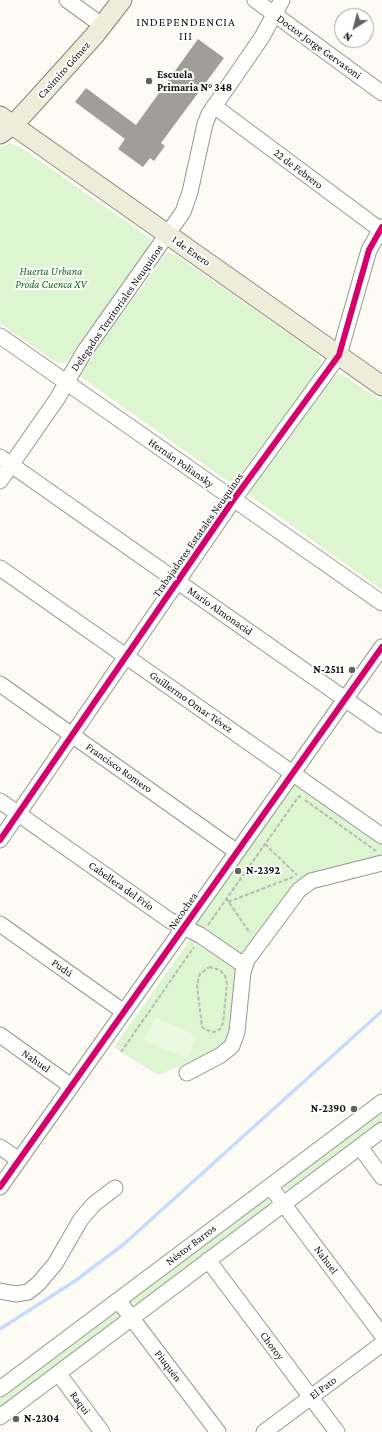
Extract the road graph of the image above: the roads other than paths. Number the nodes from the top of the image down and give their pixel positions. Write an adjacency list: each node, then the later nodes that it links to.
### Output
1 (67, 0): 6 (street)
2 (122, 0): 6 (main road, Casimiro Gómez)
3 (255, 0): 5 (street, Doctor Jorge Gervasoni)
4 (282, 0): 5 (street, Delegados Territoriales Neuquinos)
5 (275, 15): 7 (street, Doctor Jorge Gervasoni); 8 (street, Delegados Territoriales Neuquinos)
6 (102, 26): 9 (main road, Casimiro Gómez)
7 (382, 93)
8 (214, 106): 10 (street, 22 de Febrero); 11 (street, Delegados Territoriales Neuquinos)
9 (4, 125): 11 (main road, 1 de Enero)
10 (381, 229): 13 (street, Trabajadores Estatales Neuquinos)
11 (168, 235): 13 (main road, 1 de Enero); 14 (street, Delegados Territoriales Neuquinos)
12 (0, 336): 14 (street, Hernán Poliansky)
13 (339, 355): 15 (main road, 1 de Enero); 18 (street, Trabajadores Estatales Neuquinos)
14 (67, 383): 16 (street, Delegados Territoriales Neuquinos); 18 (street, Hernán Poliansky)
15 (382, 386)
16 (6, 461): 17 (street, Delegados Territoriales Neuquinos); 20 (street, Mario Almonacid)
17 (0, 481)
18 (234, 499): 20 (street, Trabajadores Estatales Neuquinos); 21 (street, Hernán Poliansky)
19 (0, 568): 23 (street, Guillermo Omar Tévez)
20 (177, 581): 23 (street, Trabajadores Estatales Neuquinos); 25 (street, Mario Almonacid)
21 (382, 603)
22 (382, 647): 25 (street, Necochea)
23 (125, 656): 27 (street, Trabajadores Estatales Neuquinos); 28 (street, Guillermo Omar Tévez)
24 (0, 684): 27 (street, Francisco Romero)
25 (345, 699): 26 (street, Mario Almonacid); 28 (street, Necochea)
26 (382, 725)
27 (72, 735): 30 (street, Trabajadores Estatales Neuquinos); 33 (street, Francisco Romero)
28 (292, 774): 31 (street, Guillermo Omar Tévez); 33 (street, Necochea)
29 (0, 801): 30 (street, Cabellera del Frío)
30 (17, 813): 32 (street, Trabajadores Estatales Neuquinos); 36 (street, Cabellera del Frío)
31 (382, 836)
32 (0, 840)
33 (237, 852): 36 (street, Necochea)
34 (382, 863): 37 (street)
35 (0, 924): 38 (street, Pudú)
36 (184, 927): 37 (street, Cabellera del Frío); 38 (street, Necochea)
37 (245, 966): 40 (street)
38 (124, 1012): 41 (street, Necochea)
39 (0, 1035): 41 (street, Nahuel)
40 (187, 1073)
41 (71, 1086): 46 (street, Necochea)
42 (382, 1102): 48 (street, Néstor Barros)
43 (382, 1130): 44 (street, Néstor Barros)
44 (360, 1146): 47 (street); 51 (street, Néstor Barros)
45 (0, 1147): 46 (street)
46 (19, 1160): 49 (street, Necochea)
47 (382, 1176)
48 (270, 1186): 51 (street, Nahuel); 54 (street, Néstor Barros)
49 (0, 1187)
50 (115, 1188): 53 (street)
51 (284, 1204): 52 (street, Néstor Barros); 56 (street, Nahuel)
52 (208, 1260): 55 (street, Néstor Barros); 60 (street, Choroy)
53 (0, 1291)
54 (118, 1300): 55 (street, Piuquén); 59 (street, Néstor Barros)
55 (132, 1318): 58 (street, Néstor Barros); 63 (street, Piuquén)
56 (382, 1336)
57 (382, 1344): 60 (street, El Pato)
58 (58, 1373): 61 (street, Néstor Barros); 62 (street, Raqui)
59 (0, 1389)
60 (311, 1397): 64 (street, El Pato); 65 (street, Choroy)
61 (0, 1417)
62 (102, 1432)
63 (218, 1432)
64 (264, 1432)
65 (337, 1432)

